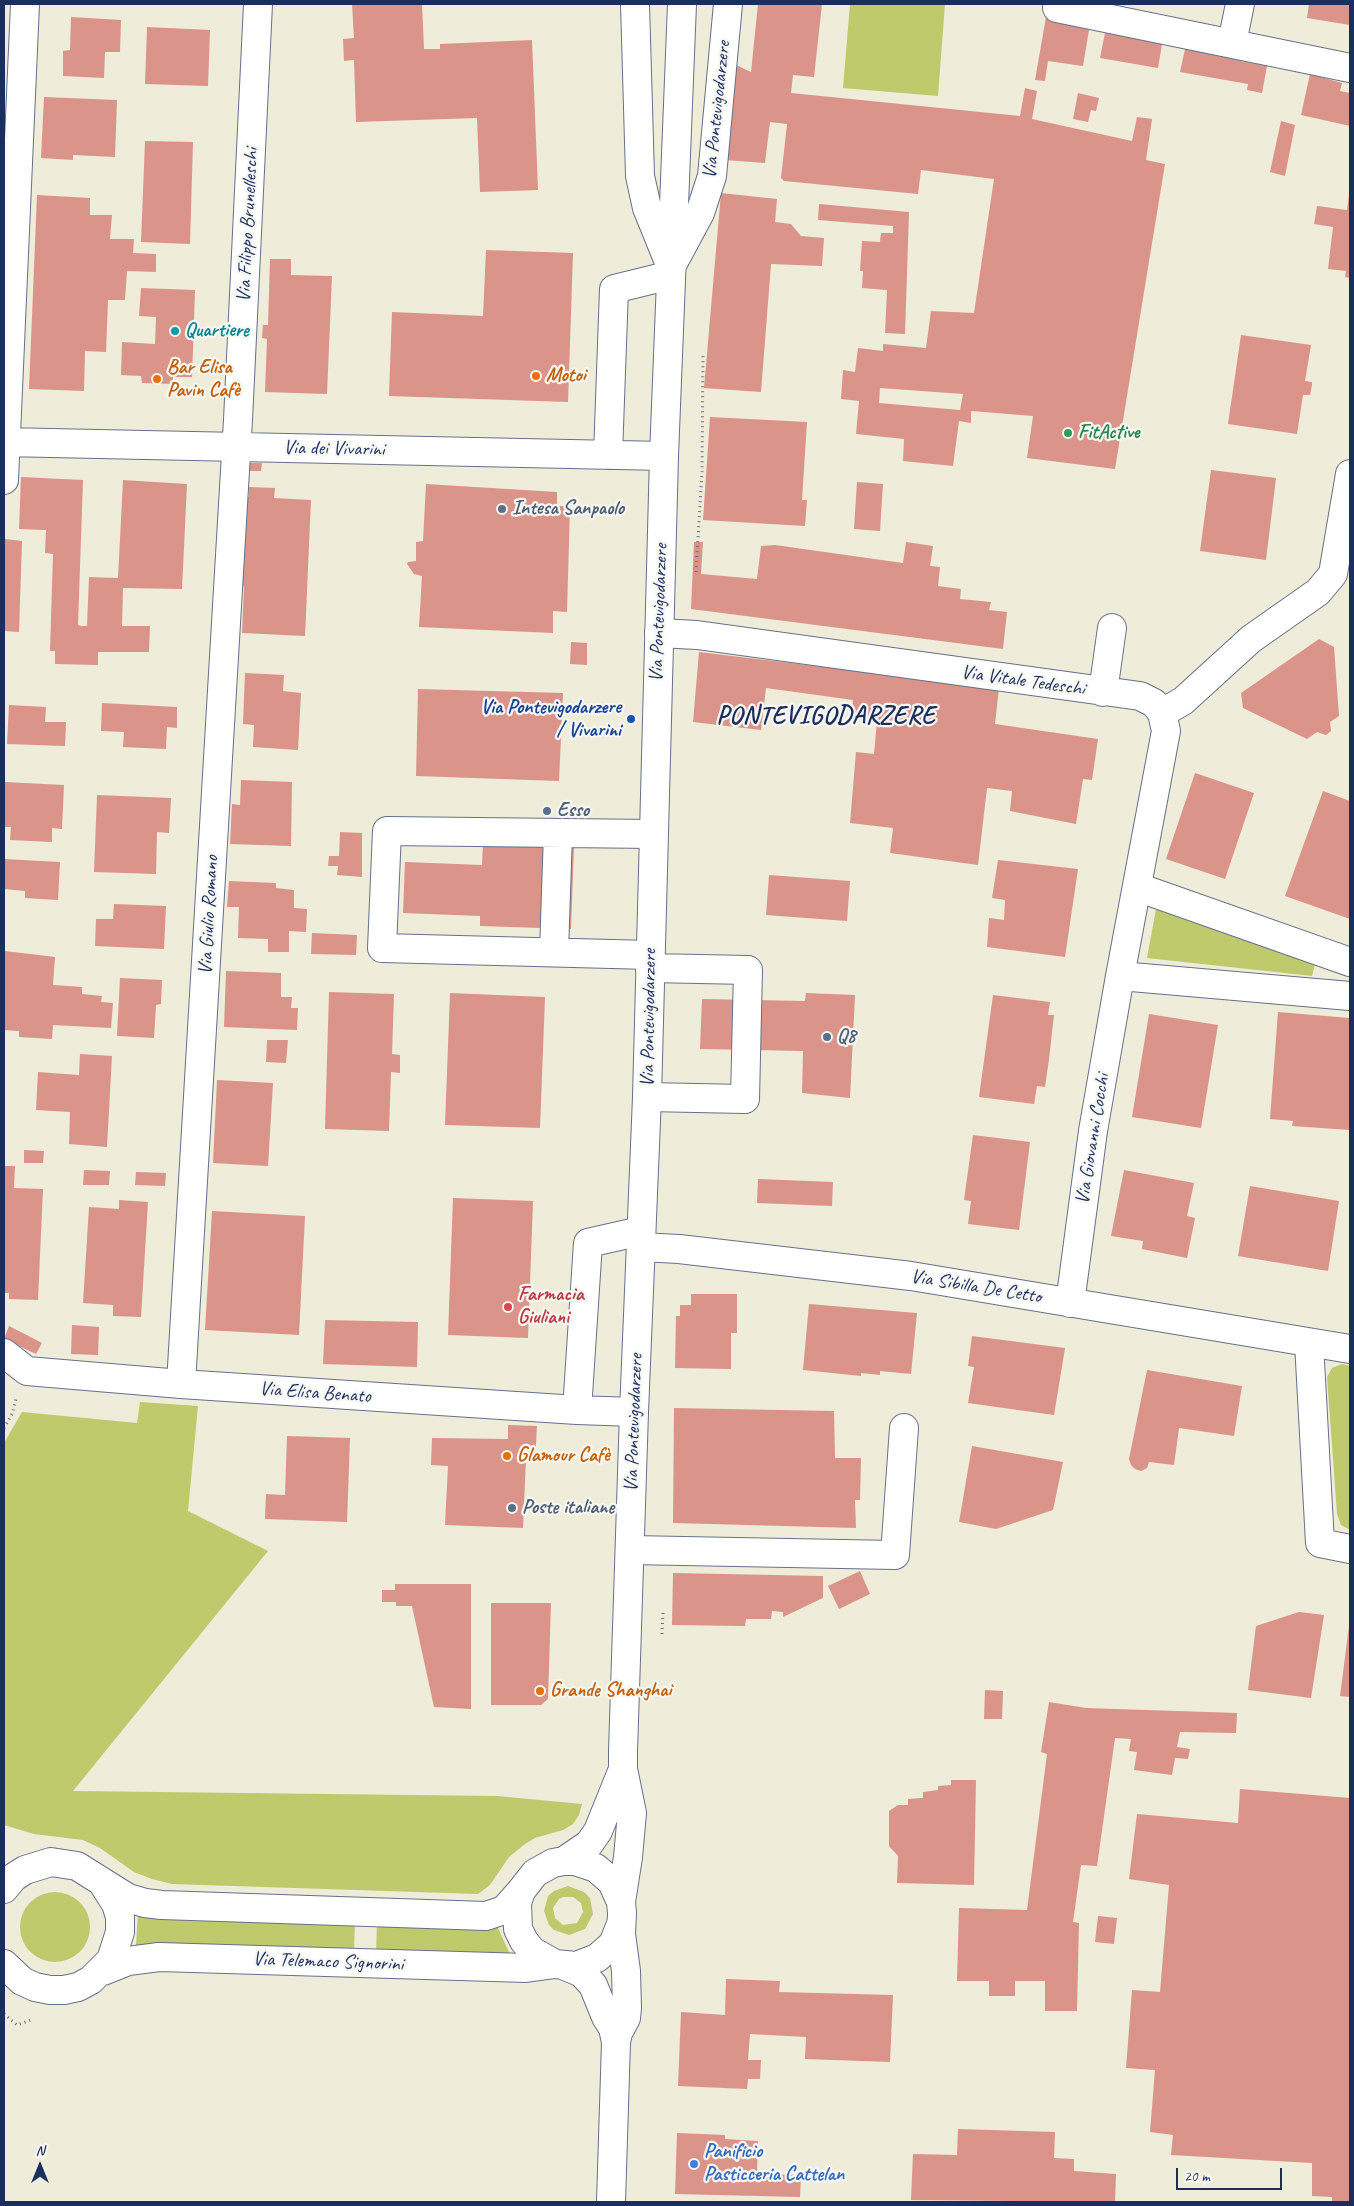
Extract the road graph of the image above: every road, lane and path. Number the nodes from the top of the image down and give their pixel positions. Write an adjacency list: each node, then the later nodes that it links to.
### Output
1 (25, 4): 12 (street)
2 (258, 4): 13 (street, Via Filippo Brunelleschi)
3 (635, 4): 10 (street, Via Pontevigodarzere)
4 (682, 4): 10 (street, Via Pontevigodarzere)
5 (728, 4): 10 (street, Via Pontevigodarzere)
6 (1240, 4): 8 (street)
7 (1057, 8): 8 (street)
8 (1232, 43): 9 (street)
9 (1350, 68)
10 (671, 271): 14 (street); 15 (street, Via Pontevigodarzere)
11 (703, 356): 19 (path)
12 (4, 442): 13 (street, Via dei Vivarini); 17 (street)
13 (237, 447): 14 (street, Via dei Vivarini); 38 (street, Via Giulio Romano)
14 (608, 455): 15 (street, Via dei Vivarini)
15 (664, 456): 21 (street, Via Pontevigodarzere)
16 (1350, 474): 18 (street)
17 (4, 480)
18 (1342, 576): 23 (street)
19 (696, 579)
20 (1112, 628): 22 (street)
21 (659, 633): 22 (street, Via Vitale Tedeschi); 25 (street, Via Pontevigodarzere)
22 (1103, 692): 23 (street, Via Vitale Tedeschi)
23 (1162, 713): 26 (street, Via Giovanni Cocchi)
24 (558, 833): 25 (street); 27 (street); 27 (street)
25 (653, 834): 28 (street, Via Pontevigodarzere)
26 (1136, 887): 29 (street); 30 (street, Via Giovanni Cocchi)
27 (554, 952): 28 (street)
28 (650, 961): 32 (street, Via Pontevigodarzere); 32 (street)
29 (1350, 962)
30 (1120, 976): 31 (street); 34 (street, Via Giovanni Cocchi)
31 (1350, 996)
32 (647, 1097): 33 (street, Via Pontevigodarzere)
33 (641, 1239): 34 (street, Via Sibilla De Cetto); 39 (street, Via Sibilla De Cetto); 40 (street, Via Pontevigodarzere)
34 (1070, 1303): 35 (street, Via Sibilla De Cetto)
35 (1309, 1343): 36 (street, Via Sibilla De Cetto); 43 (street)
36 (1350, 1349)
37 (4, 1353): 38 (street, Via Elisa Benato)
38 (181, 1384): 39 (street, Via Elisa Benato)
39 (577, 1410): 40 (street, Via Elisa Benato)
40 (634, 1412): 42 (street, Via Pontevigodarzere)
41 (904, 1428): 42 (street)
42 (630, 1550): 44 (street, Via Pontevigodarzere)
43 (1350, 1550)
44 (623, 1769): 45 (street, Via Pontevigodarzere); 49 (street, Via Pontevigodarzere)
45 (564, 1861): 48 (street, Via Pontevigodarzere); 49 (street, Via Pontevigodarzere)
46 (100, 1879): 47 (street, Via Telemaco Signorini); 48 (street, Via Telemaco Signorini); 52 (street, Via Telemaco Signorini)
47 (4, 1887)
48 (521, 1891): 51 (street, Via Pontevigodarzere)
49 (621, 1913): 51 (street, Via Pontevigodarzere); 53 (street, Via Pontevigodarzere)
50 (4, 1964): 52 (street, Via Telemaco Signorini)
51 (560, 1965): 52 (street, Via Telemaco Signorini); 53 (street, Via Pontevigodarzere)
52 (103, 1971)
53 (616, 2042): 54 (street, Via Pontevigodarzere)
54 (611, 2202)

